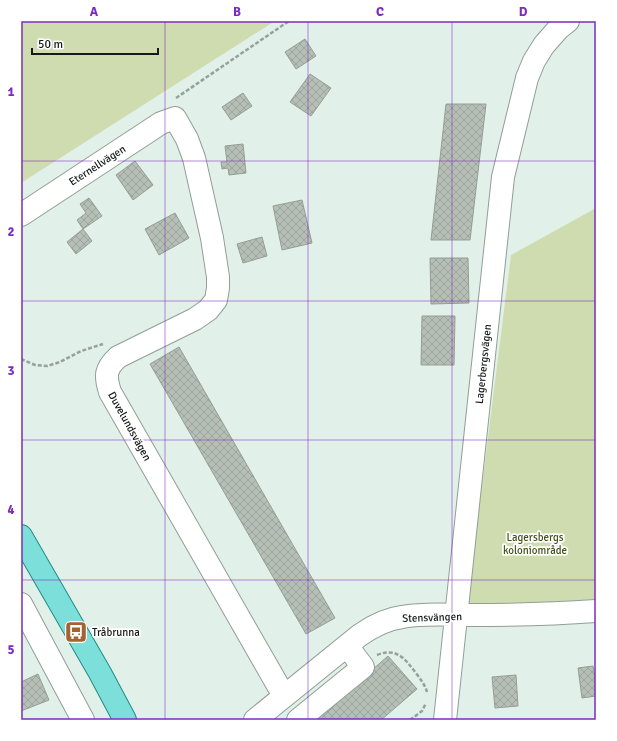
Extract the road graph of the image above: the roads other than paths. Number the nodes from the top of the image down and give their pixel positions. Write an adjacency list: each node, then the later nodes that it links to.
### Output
1 (560, 23): 7 (street, Lagerbergsvägen)
2 (175, 118): 3 (street, Eternellvägen); 9 (street, Duvelundsvägen)
3 (21, 215)
4 (21, 536): 11 (main road)
5 (21, 604): 10 (street)
6 (596, 611): 7 (street, Stensvängen)
7 (456, 615): 8 (street, Stensvängen); 14 (street, Lagerbergsvägen)
8 (347, 646): 9 (street, Stensvängen); 13 (street)
9 (284, 696): 12 (street, Stensvängen)
10 (83, 720)
11 (125, 720)
12 (255, 720)
13 (298, 720)
14 (445, 720)

